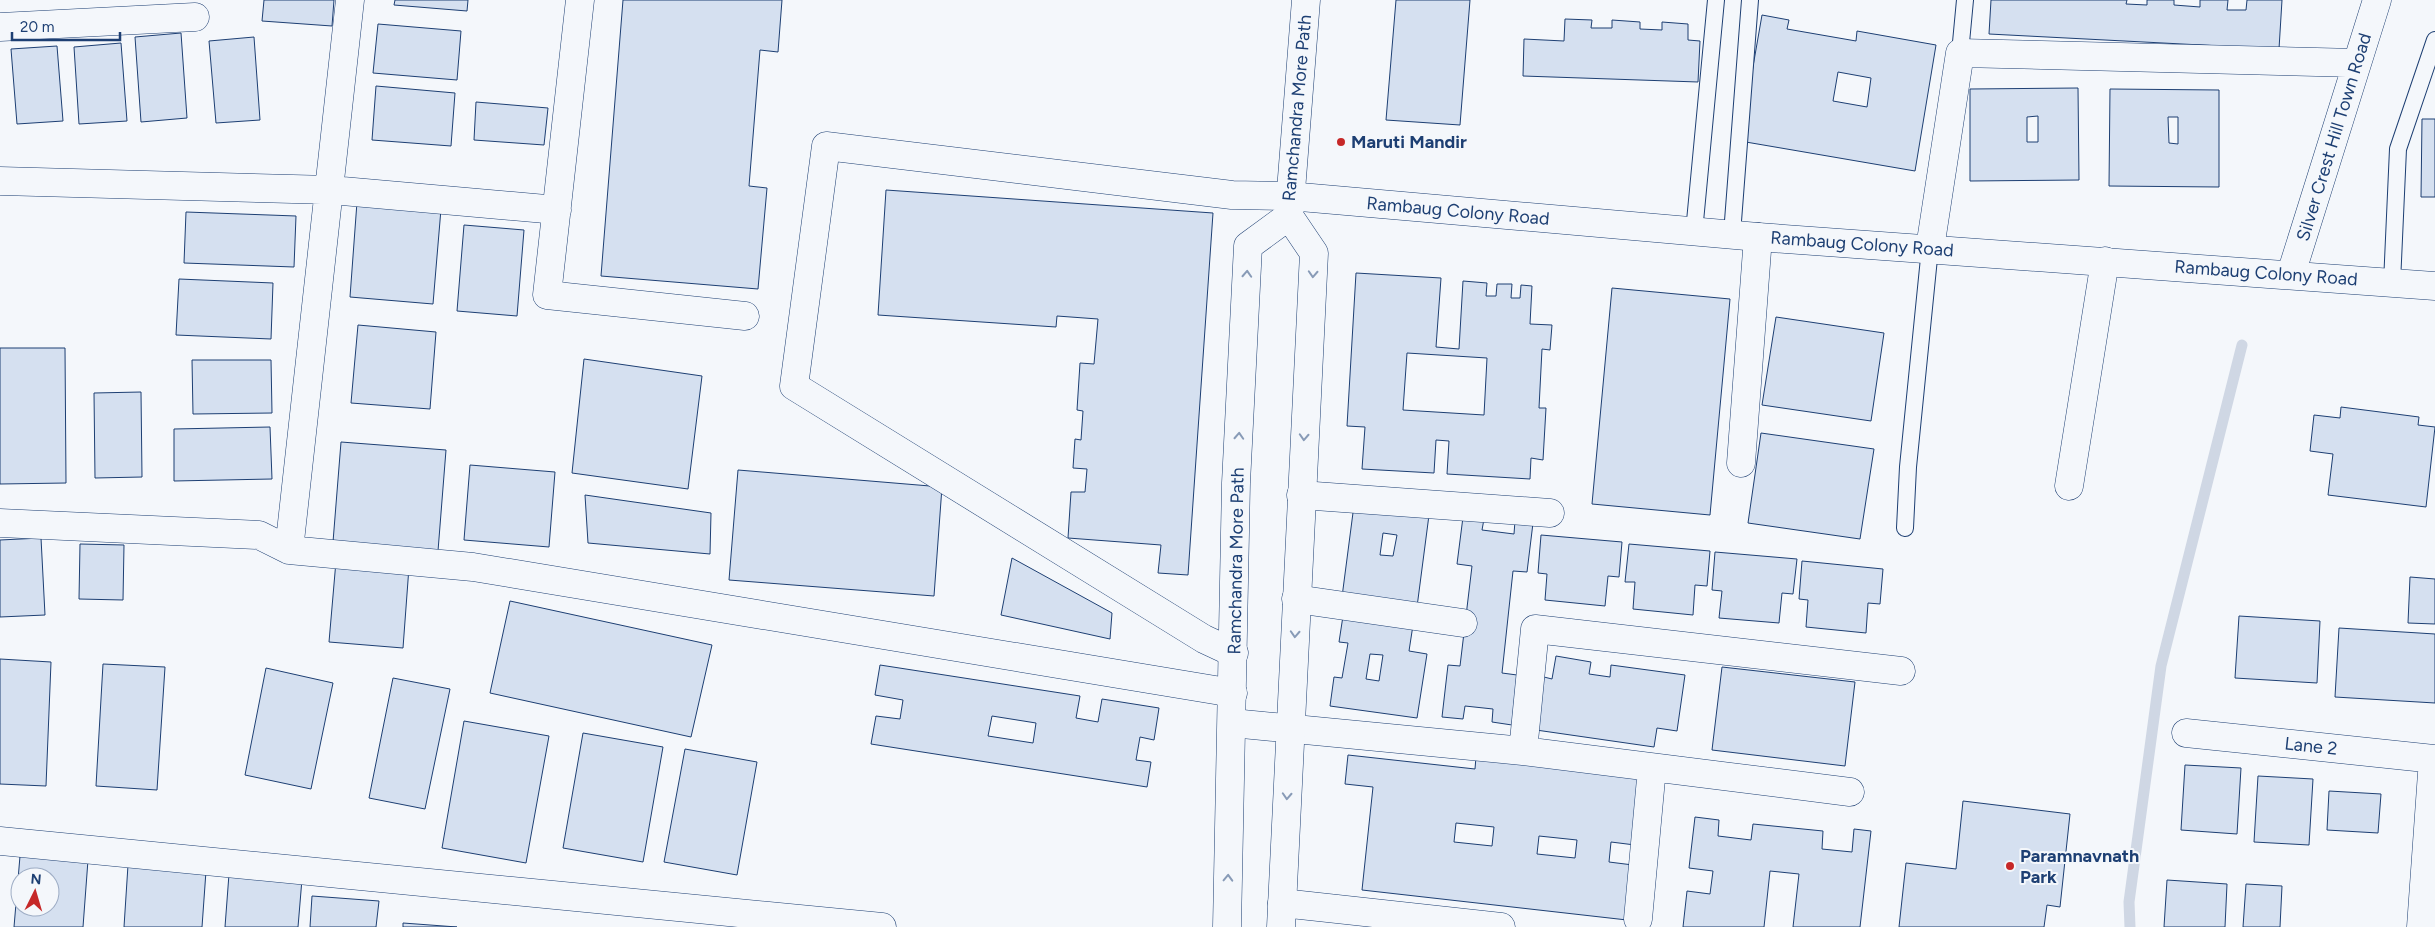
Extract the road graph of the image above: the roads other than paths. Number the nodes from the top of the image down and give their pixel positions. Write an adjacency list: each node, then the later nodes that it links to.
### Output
1 (350, 0): 14 (street)
2 (580, 0): 16 (street)
3 (1306, 0): 15 (street, Ramchandra More Path)
4 (1716, 0): 17 (lane)
5 (1750, 0): 18 (lane)
6 (1965, 0): 11 (lane)
7 (2377, 0): 12 (street, Silver Crest Hill Town Road)
8 (195, 17): 9 (street)
9 (0, 27)
10 (2435, 40): 22 (lane)
11 (1960, 53): 12 (street); 19 (street)
12 (2357, 63): 21 (street, Silver Crest Hill Town Road)
13 (0, 181): 14 (street)
14 (330, 190): 16 (street); 31 (street)
15 (1289, 206): 17 (street, Rambaug Colony Road); 27 (street, Ramchandra More Path, one-way to 27); 34 (street, Ramchandra More Path, one-way to 15); 34 (street, Rambaug Colony Road)
16 (557, 210): 24 (street)
17 (1694, 232): 18 (street, Rambaug Colony Road)
18 (1745, 236): 19 (street, Rambaug Colony Road); 25 (street)
19 (1930, 248): 20 (street, Rambaug Colony Road); 30 (lane)
20 (2105, 261): 21 (street, Rambaug Colony Road); 26 (street)
21 (2292, 274): 22 (street, Rambaug Colony Road)
22 (2392, 283): 23 (street, Rambaug Colony Road)
23 (2435, 286)
24 (745, 316)
25 (1741, 463)
26 (2069, 486)
27 (1301, 495): 28 (street); 32 (street, Ramchandra More Path)
28 (1550, 513)
29 (0, 523): 31 (street)
30 (1905, 528)
31 (289, 550): 36 (street)
32 (1296, 600): 33 (street); 38 (street, Ramchandra More Path, one-way to 38)
33 (1463, 623)
34 (1234, 653): 36 (street, Ramchandra More Path)
35 (1901, 672): 40 (street)
36 (1233, 693): 37 (street, Ramchandra More Path)
37 (1232, 723): 38 (street); 48 (street, Ramchandra More Path, one-way to 37)
38 (1290, 728): 40 (street); 45 (street, Ramchandra More Path, one-way to 45)
39 (2186, 733): 41 (street, Lane 2)
40 (1523, 752): 42 (street)
41 (2434, 759): 50 (street)
42 (1652, 768): 43 (street); 46 (street)
43 (1850, 792)
44 (0, 841): 47 (street)
45 (1282, 915): 49 (street)
46 (1638, 919)
47 (882, 927)
48 (1228, 927)
49 (1501, 927)
50 (2421, 927)

